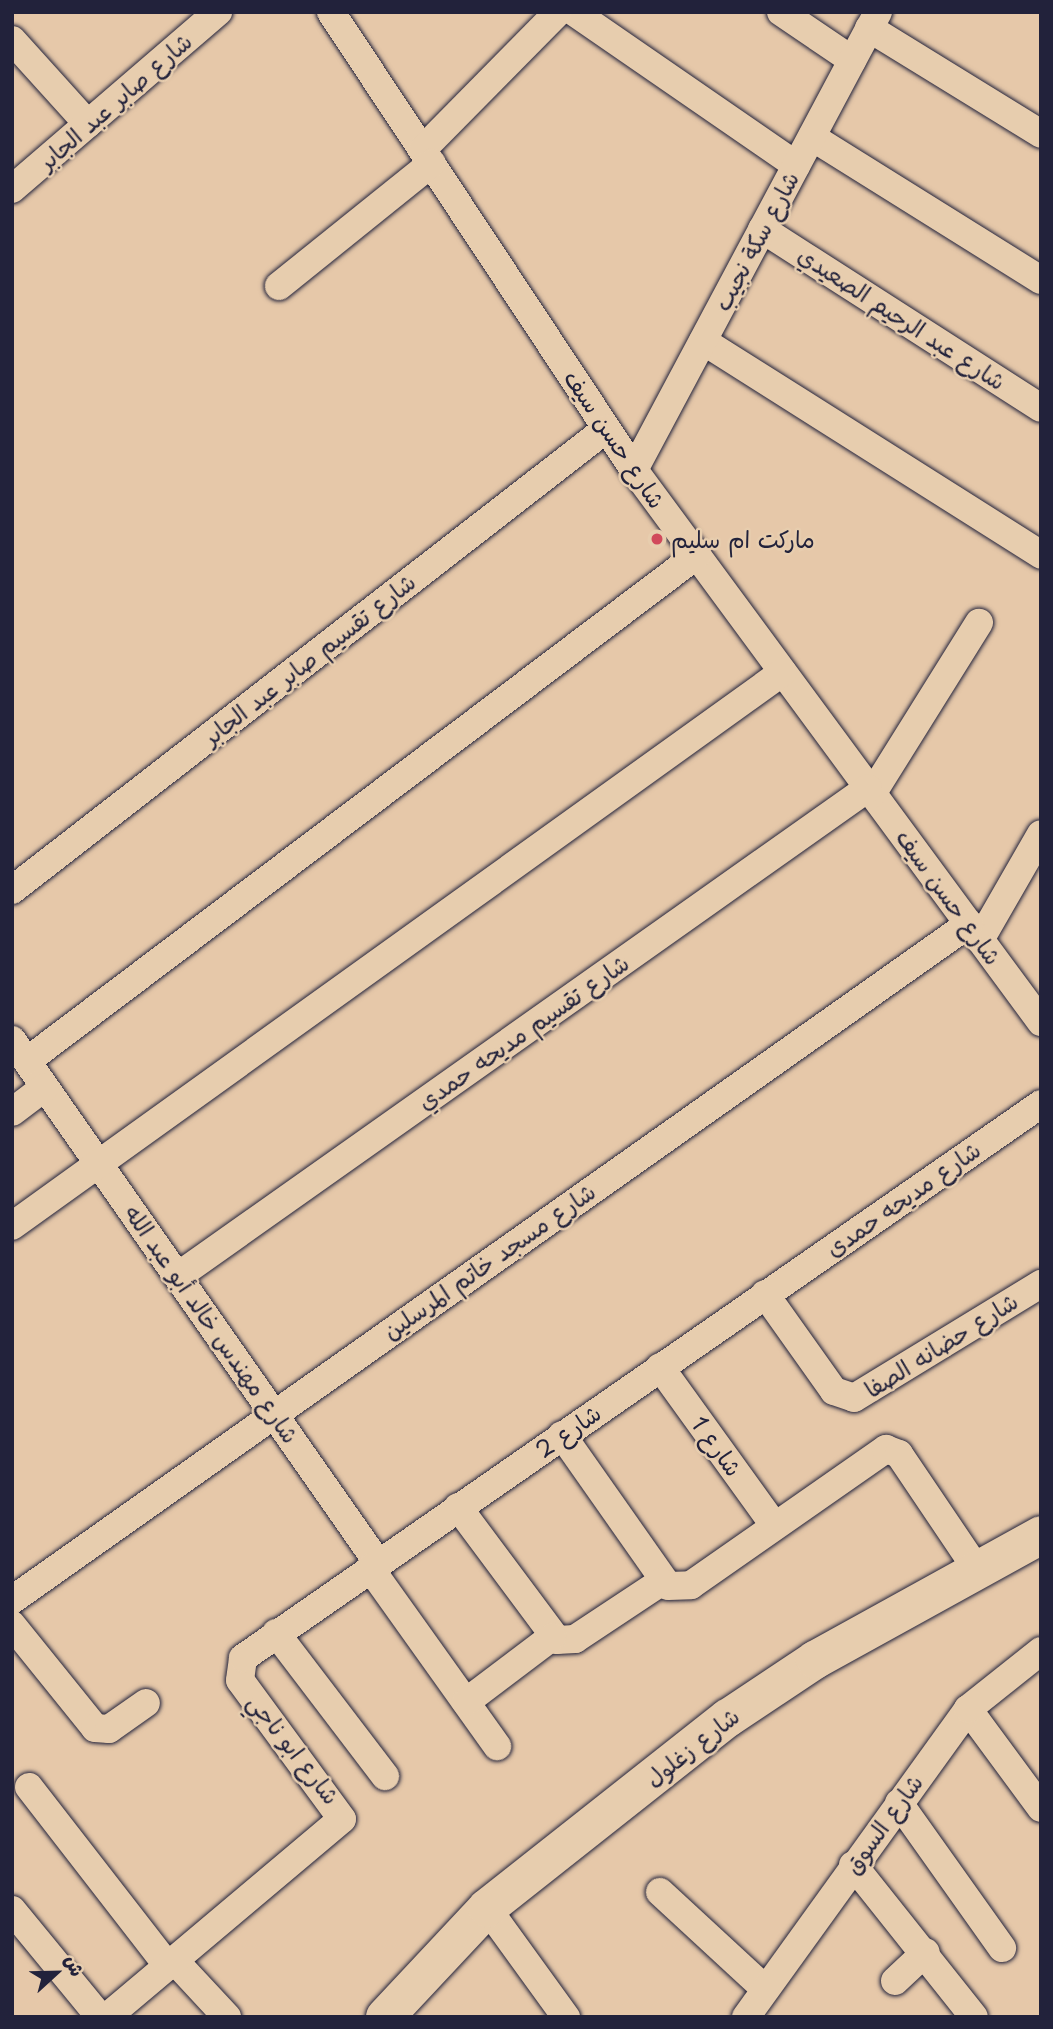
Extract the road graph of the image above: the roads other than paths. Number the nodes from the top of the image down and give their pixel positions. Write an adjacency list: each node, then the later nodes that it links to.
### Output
1 (218, 12): 9 (street, شارع صابر عبد الجابر)
2 (331, 12): 12 (street, شارع حسن سيف)
3 (558, 12): 12 (street)
4 (573, 12): 13 (street)
5 (781, 12): 8 (street)
6 (873, 20): 8 (street, شارع سكة نجيب); 10 (street)
7 (12, 40): 9 (street)
8 (852, 60): 11 (street, شارع سكة نجيب)
9 (88, 124): 14 (street, شارع صابر عبد الجابر)
10 (1041, 134)
11 (812, 137): 13 (street, شارع سكة نجيب); 16 (street)
12 (428, 156): 17 (street); 20 (street, شارع حسن سيف)
13 (796, 165): 15 (street, شارع سكة نجيب)
14 (12, 189)
15 (762, 229): 18 (street, شارع سكة نجيب); 19 (street, شارع عبد الرحيم الصعيدي)
16 (1041, 280)
17 (279, 286)
18 (703, 341): 21 (street, شارع سكة نجيب); 23 (street)
19 (1041, 408)
20 (606, 429): 21 (street, شارع حسن سيف); 28 (street, شارع تقسيم صابر عبد الجابر)
21 (634, 470): 22 (street, شارع حسن سيف)
22 (697, 555): 25 (street, شارع حسن سيف); 31 (street)
23 (1041, 555)
24 (979, 623): 26 (street)
25 (783, 672): 26 (street, شارع حسن سيف); 35 (street)
26 (870, 791): 29 (street, شارع حسن سيف); 37 (street, شارع تقسيم مديحه حمدي)
27 (1041, 834): 29 (street)
28 (12, 890)
29 (974, 932): 30 (street, شارع حسن سيف); 41 (street, شارع مسجد خاتم المرسلين)
30 (1041, 1022)
31 (20, 1050): 32 (street)
32 (45, 1087): 34 (street); 35 (street, شارع مهندس خالد أبو عبد الله)
33 (1041, 1104): 39 (street, شارع مديحه حمدى)
34 (12, 1112)
35 (97, 1161): 36 (street); 37 (street, شارع مهندس خالد أبو عبد الله)
36 (12, 1226)
37 (178, 1276): 41 (street, شارع مهندس خالد أبو عبد الله)
38 (1041, 1284): 39 (street, شارع حضانه الصفا)
39 (765, 1294): 40 (street, شارع 2)
40 (660, 1367): 42 (street, شارع 2); 44 (street, شارع 1)
41 (274, 1412): 46 (street, شارع مهندس خالد أبو عبد الله); 49 (street, شارع مسجد خاتم المرسلين)
42 (562, 1435): 43 (street, شارع 2); 48 (street)
43 (458, 1507): 46 (street, شارع 2); 52 (street)
44 (774, 1525): 47 (street); 48 (street)
45 (1041, 1535): 47 (street, شارع زغلول)
46 (374, 1565): 51 (street, شارع ابو ناجي); 54 (street, شارع مهندس خالد أبو عبد الله)
47 (978, 1571): 64 (street, شارع زغلول)
48 (661, 1582): 52 (street)
49 (12, 1600)
50 (12, 1625): 55 (street)
51 (276, 1633): 58 (street); 68 (street, شارع ابو ناجي)
52 (552, 1637): 54 (street)
53 (1041, 1651): 56 (street, شارع السوق)
54 (466, 1702): 57 (street, شارع مهندس خالد أبو عبد الله)
55 (146, 1703)
56 (968, 1709): 60 (street, شارع السوق); 61 (street)
57 (497, 1746)
58 (385, 1776)
59 (29, 1787): 68 (street)
60 (899, 1803): 62 (street, شارع السوق); 66 (street)
61 (1041, 1808)
62 (853, 1866): 67 (street); 70 (street, شارع السوق)
63 (660, 1892): 70 (street)
64 (487, 1908): 74 (street, شارع زغلول); 75 (street)
65 (12, 1910): 71 (street)
66 (1002, 1948)
67 (926, 1952): 69 (street); 77 (street)
68 (171, 1963): 72 (street, شارع ابو ناجي); 73 (street)
69 (895, 1982)
70 (765, 1989): 76 (street, شارع السوق)
71 (100, 2017)
72 (107, 2017)
73 (227, 2017)
74 (384, 2017)
75 (566, 2017)
76 (746, 2017)
77 (974, 2017)

